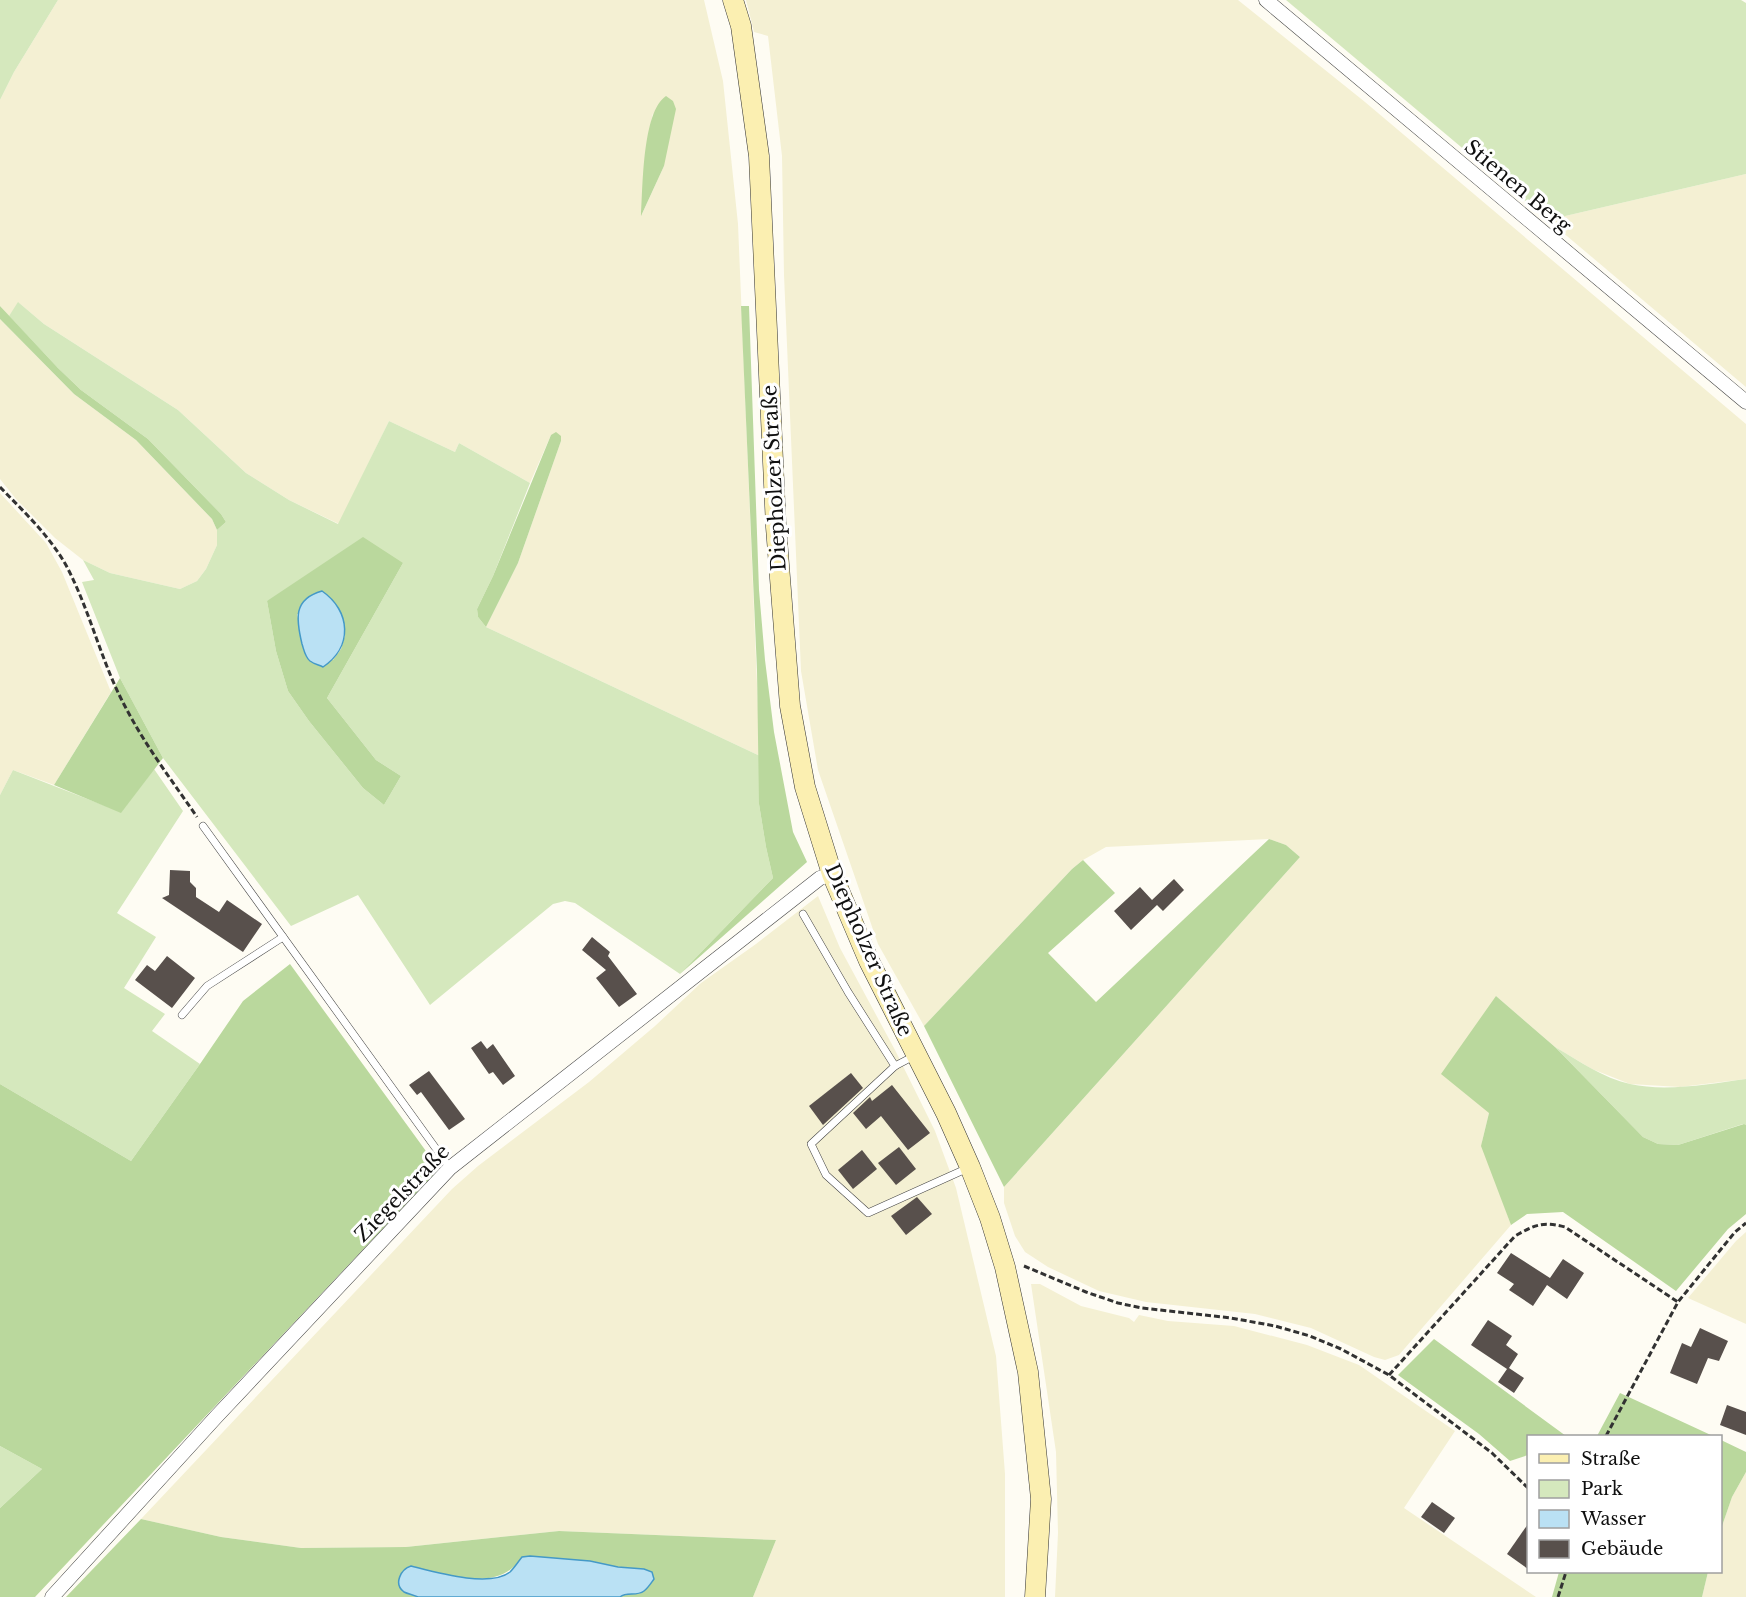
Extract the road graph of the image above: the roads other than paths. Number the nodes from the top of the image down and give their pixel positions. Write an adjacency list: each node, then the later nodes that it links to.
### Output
1 (734, 0): 5 (main road, Diepholzer Straße)
2 (1266, 0): 3 (street, Stienen Berg)
3 (1746, 402)
4 (203, 826): 7 (lane)
5 (832, 874): 9 (main road, Diepholzer Straße); 12 (street, Ziegelstraße)
6 (803, 914): 10 (lane)
7 (283, 937): 8 (lane); 12 (lane)
8 (182, 1015)
9 (916, 1055): 10 (lane); 11 (main road, Diepholzer Straße)
10 (895, 1066): 11 (lane)
11 (970, 1167): 14 (main road, Diepholzer Straße)
12 (450, 1168): 13 (street, Ziegelstraße)
13 (52, 1597)
14 (1035, 1597)

